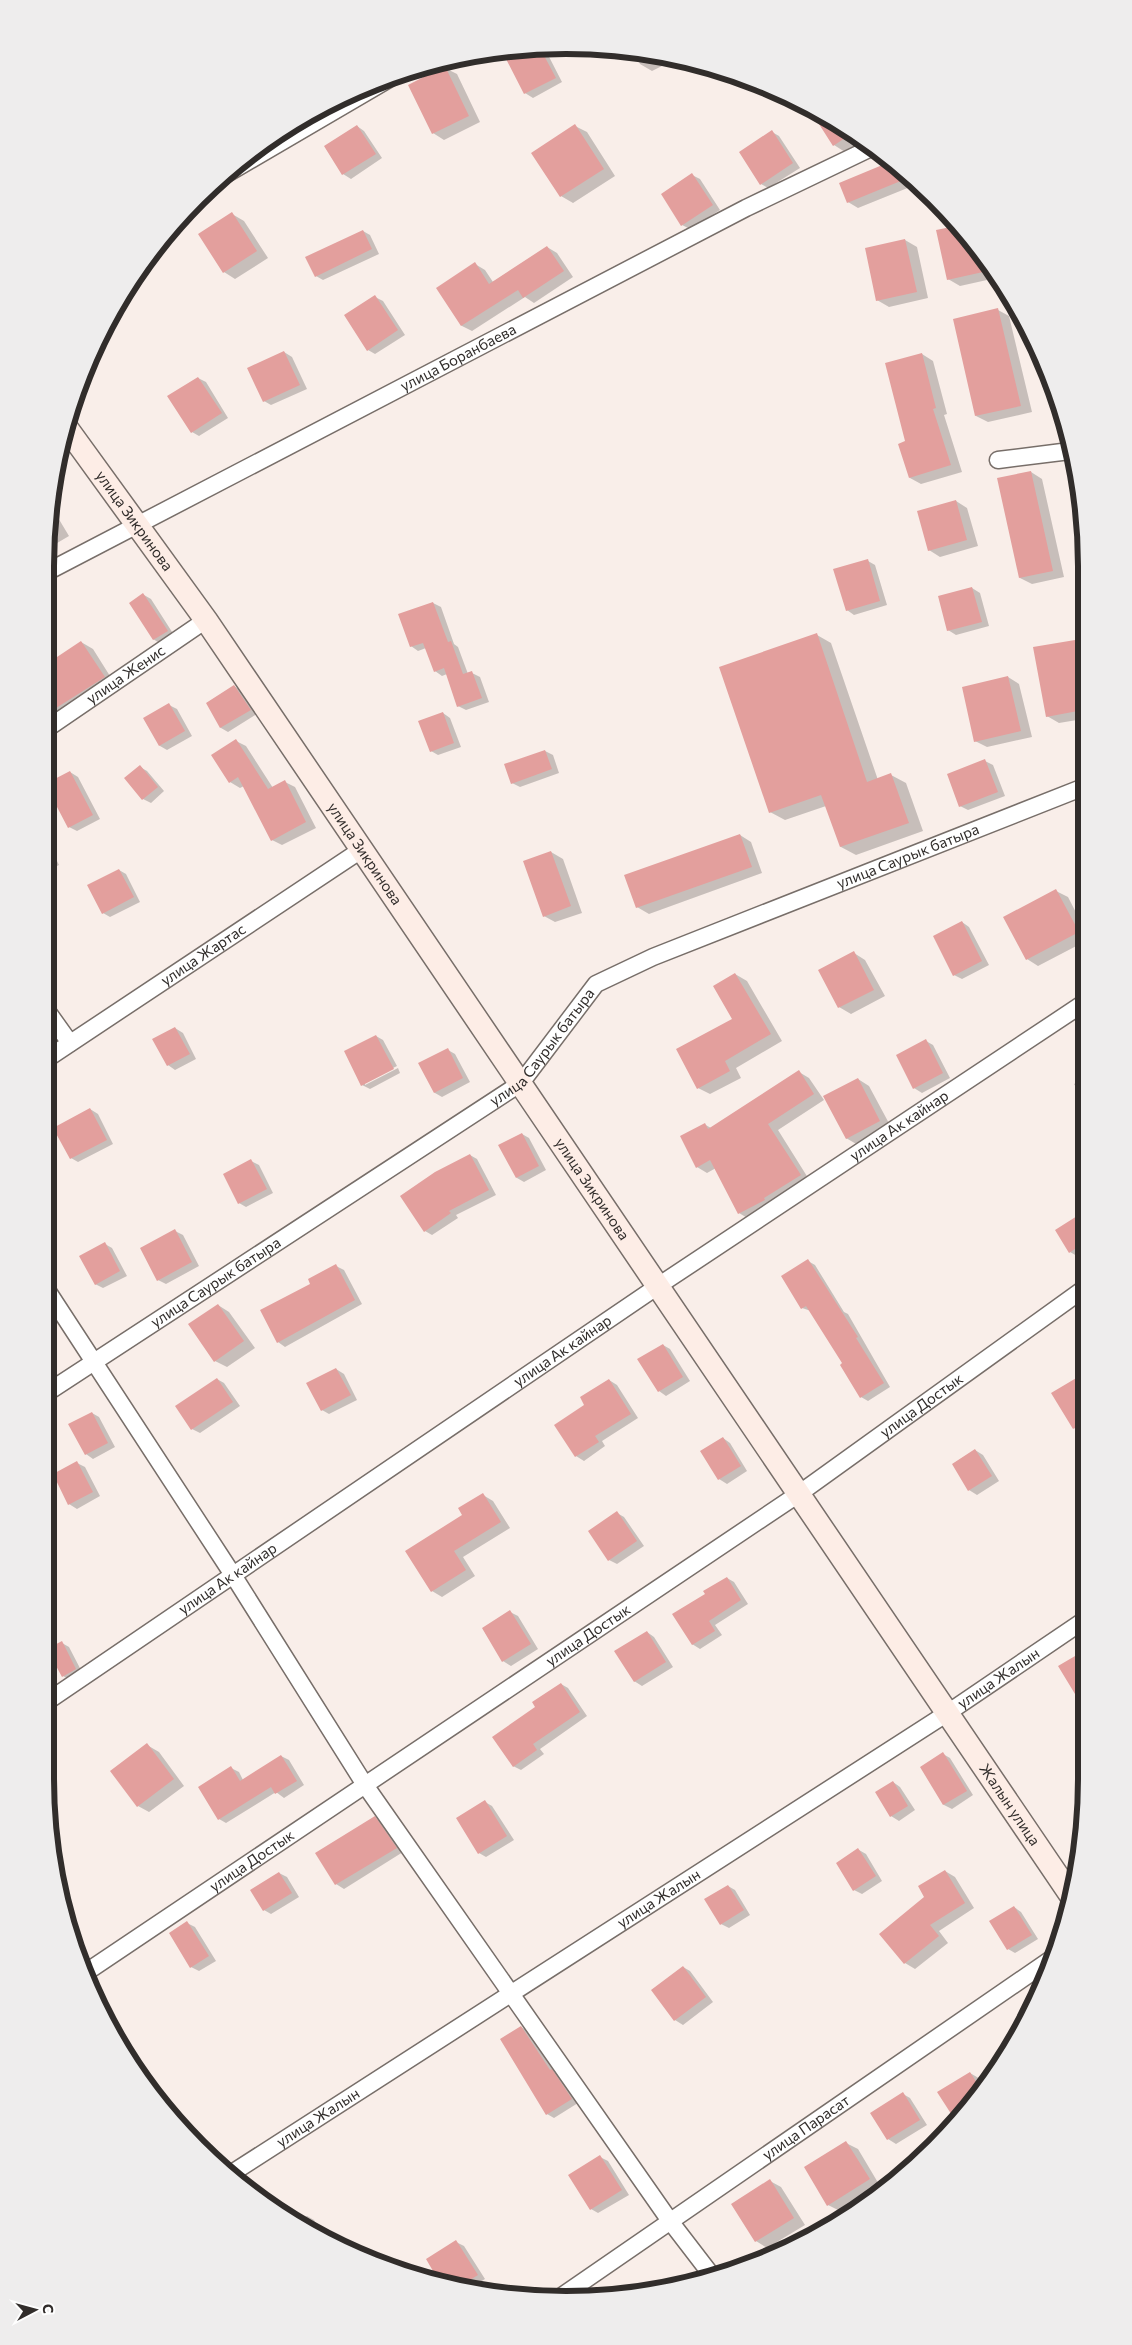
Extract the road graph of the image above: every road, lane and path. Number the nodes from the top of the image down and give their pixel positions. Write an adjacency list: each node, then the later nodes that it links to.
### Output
1 (348, 103): 2 (street)
2 (268, 150)
3 (865, 151): 7 (street, улица Боранбаева)
4 (71, 433): 7 (street, улица Зикринова)
5 (1065, 452): 6 (street)
6 (998, 460)
7 (137, 526): 8 (street, улица Боранбаева); 9 (street, улица Зикринова)
8 (54, 568)
9 (206, 620): 10 (street, улица Женис); 12 (street, улица Зикринова)
10 (54, 724)
11 (1078, 789): 17 (street, улица Саурык батыра)
12 (361, 850): 15 (street, улица Жартас); 17 (street, улица Зикринова)
13 (1078, 1008): 18 (street, улица Ак кайнар)
14 (54, 1021): 15 (street)
15 (70, 1043): 16 (street, улица Жартас)
16 (54, 1054)
17 (521, 1083): 18 (street, улица Зикринова); 21 (street, улица Саурык батыра)
18 (658, 1286): 23 (street, улица Зикринова); 24 (street, улица Ак кайнар)
19 (1078, 1293): 23 (street, улица Достык)
20 (54, 1302): 21 (street)
21 (93, 1362): 22 (street, улица Саурык батыра); 24 (street)
22 (54, 1388)
23 (800, 1493): 27 (street, Жалын улица); 28 (street, улица Достык)
24 (233, 1575): 26 (street, улица Ак кайнар); 28 (street)
25 (1078, 1624): 27 (street, улица Жалын)
26 (54, 1696)
27 (949, 1712): 29 (street, Жалын улица); 32 (street, улица Жалын)
28 (365, 1785): 31 (street, улица Достык); 32 (street)
29 (1066, 1888)
30 (1044, 1963): 34 (street, улица Парасат)
31 (91, 1969)
32 (512, 1993): 33 (street, улица Жалын); 34 (street)
33 (236, 2170)
34 (670, 2221): 35 (street); 36 (street, улица Парасат)
35 (708, 2271)
36 (569, 2291)

